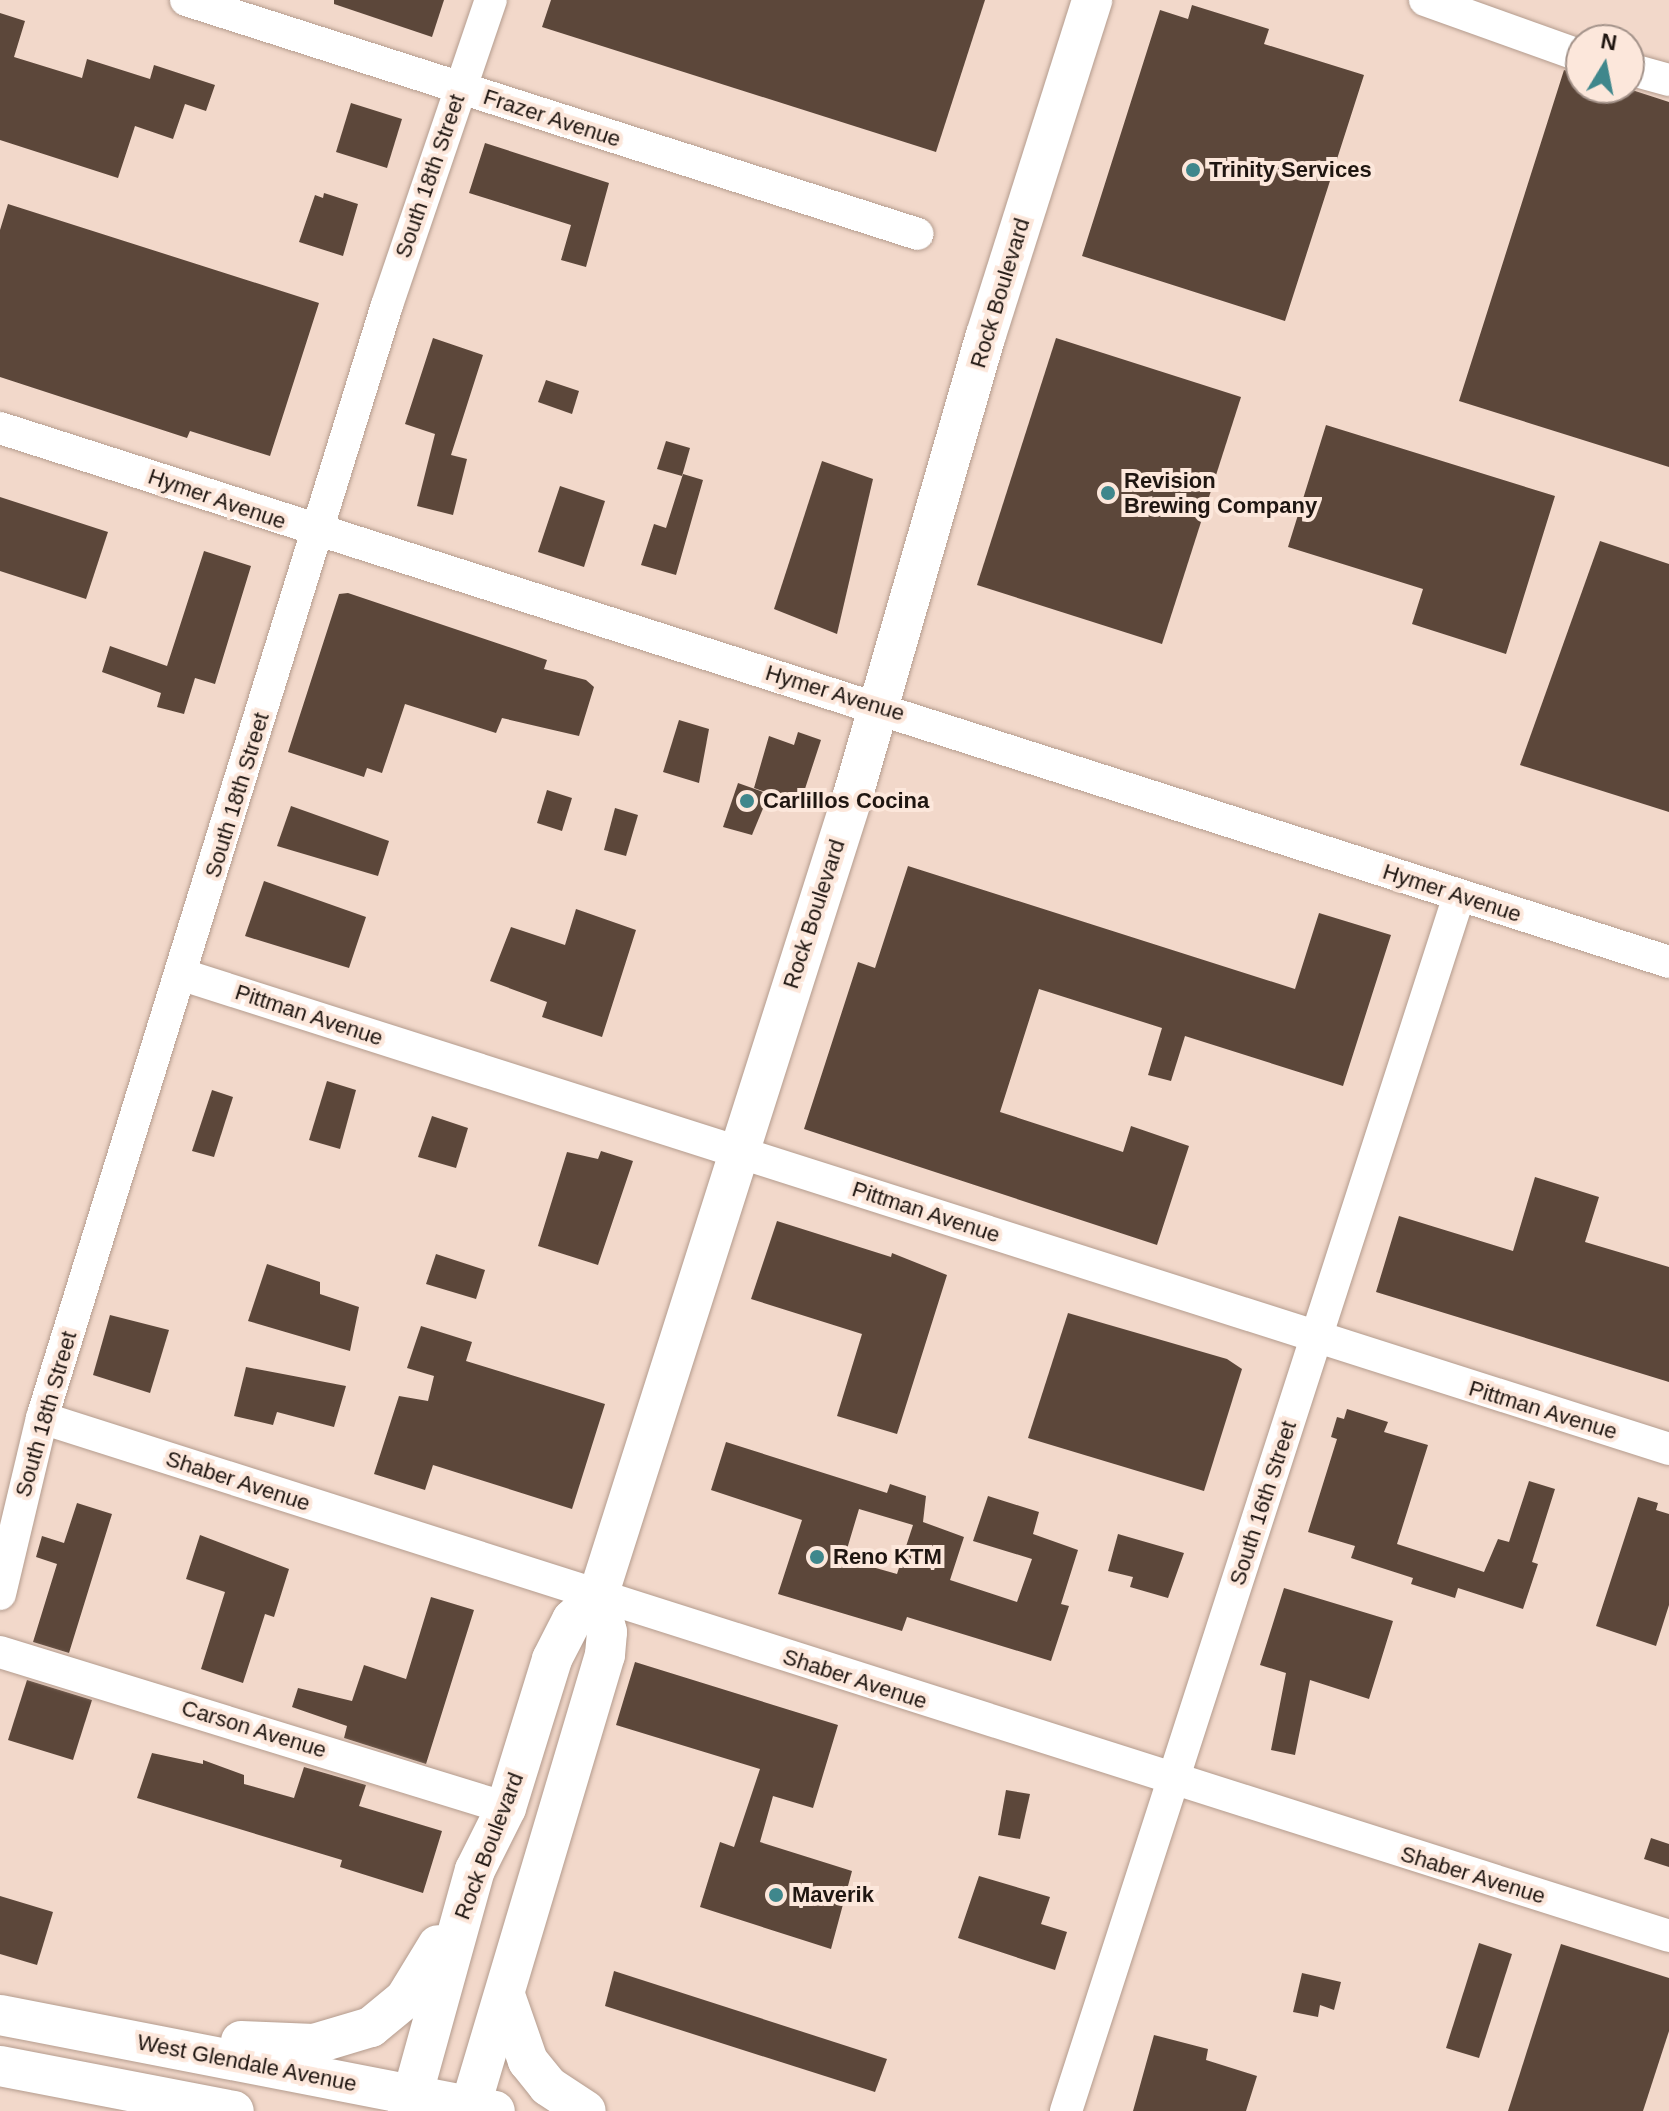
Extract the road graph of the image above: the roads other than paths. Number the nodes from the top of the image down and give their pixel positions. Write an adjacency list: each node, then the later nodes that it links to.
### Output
1 (186, 0): 8 (street, Frazer Avenue)
2 (491, 0): 8 (street, South 18th Street)
3 (1092, 0): 12 (main road, Rock Boulevard)
4 (1425, 0): 5 (street)
5 (1565, 50)
6 (1645, 73): 7 (street)
7 (1669, 80)
8 (459, 89): 9 (street, Frazer Avenue); 11 (street, South 18th Street)
9 (918, 234)
10 (0, 428): 11 (street, Hymer Avenue)
11 (316, 532): 12 (street, Hymer Avenue); 15 (street, South 18th Street)
12 (879, 706): 13 (street, Hymer Avenue); 16 (main road, Rock Boulevard)
13 (1459, 896): 14 (street, Hymer Avenue); 17 (street, South 16th Street)
14 (1669, 962)
15 (183, 975): 16 (street, Pittman Avenue); 18 (street, South 18th Street)
16 (738, 1150): 17 (street, Pittman Avenue); 21 (main road, Rock Boulevard)
17 (1316, 1338): 19 (street, Pittman Avenue); 23 (street, South 16th Street)
18 (42, 1418): 20 (street, South 18th Street); 21 (street, Shaber Avenue)
19 (1669, 1449)
20 (0, 1594)
21 (598, 1596): 23 (street, Shaber Avenue); 24 (main road, Rock Boulevard); 27 (main road)
22 (0, 1652): 24 (street, Carson Avenue)
23 (1173, 1781): 26 (street, Shaber Avenue); 36 (street, South 16th Street)
24 (506, 1808): 25 (main road, Rock Boulevard)
25 (475, 1870): 29 (main road); 31 (main road, Rock Boulevard)
26 (1669, 1936)
27 (506, 1998): 33 (main road); 35 (main road)
28 (0, 2015): 29 (main road, West Glendale Avenue)
29 (120, 2037): 31 (main road, West Glendale Avenue)
30 (0, 2066): 32 (main road)
31 (410, 2103): 33 (main road, West Glendale Avenue)
32 (183, 2104): 34 (main road)
33 (478, 2109)
34 (234, 2111)
35 (586, 2111)
36 (1066, 2111)

